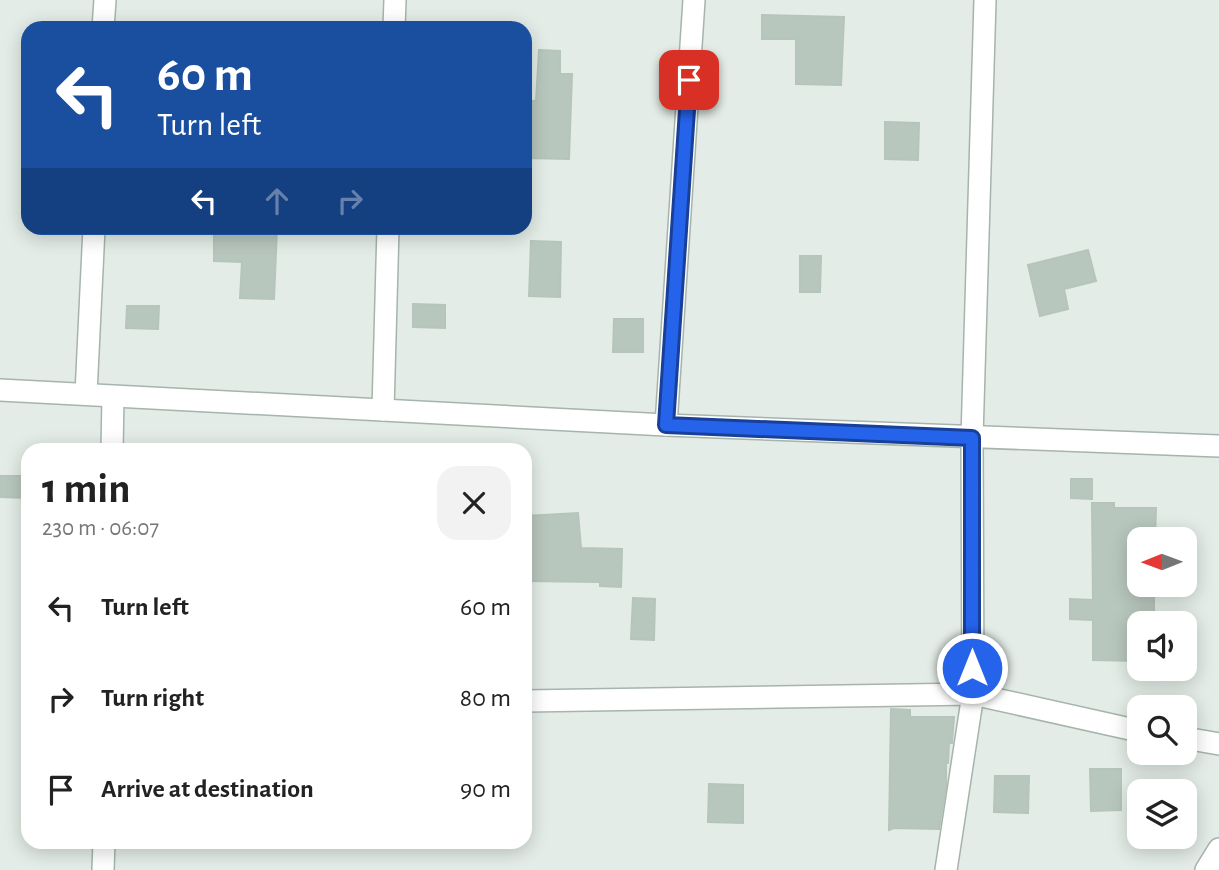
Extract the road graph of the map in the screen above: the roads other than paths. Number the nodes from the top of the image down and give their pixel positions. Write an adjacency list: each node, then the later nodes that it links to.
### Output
1 (105, 0): 5 (street)
2 (395, 0): 6 (street)
3 (694, 0): 13 (street)
4 (985, 0): 14 (street)
5 (104, 21)
6 (394, 21)
7 (94, 235): 10 (street)
8 (388, 235): 12 (street)
9 (0, 390): 10 (street)
10 (86, 394): 11 (street)
11 (113, 397): 12 (street); 15 (street)
12 (383, 411): 13 (street)
13 (666, 425): 14 (street)
14 (972, 438): 16 (street); 17 (street)
15 (112, 443)
16 (1219, 446)
17 (973, 694): 18 (street); 19 (street); 25 (street)
18 (532, 701)
19 (1127, 727)
20 (1197, 740): 21 (street)
21 (1219, 744)
22 (104, 849): 24 (street)
23 (1219, 849): 26 (street)
24 (103, 870)
25 (946, 870)
26 (1206, 870)

